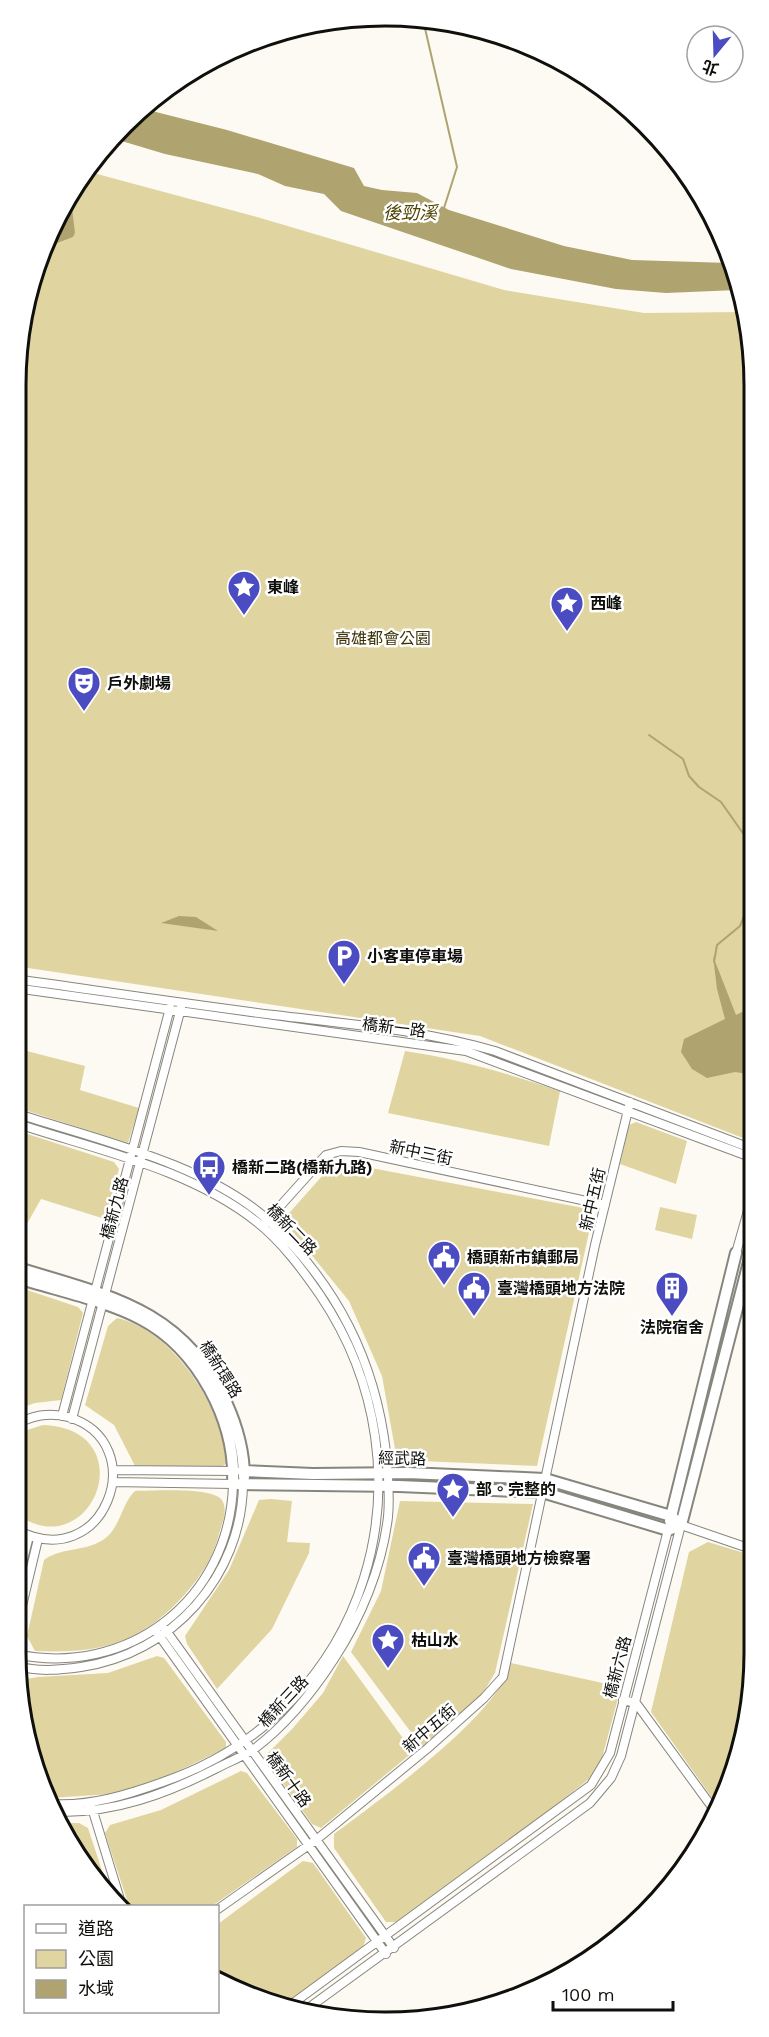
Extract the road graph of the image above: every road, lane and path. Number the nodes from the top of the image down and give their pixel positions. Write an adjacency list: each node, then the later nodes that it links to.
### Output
1 (26, 981): 3 (street, 橋新一路)
2 (26, 990): 5 (street, 橋新一路)
3 (172, 1002): 4 (street, 橋新一路); 5 (street, 橋新九路)
4 (182, 1004): 6 (street, 橋新九路); 7 (street, 橋新一路)
5 (170, 1011): 6 (street, 橋新一路); 11 (street, 橋新九路)
6 (180, 1012): 7 (street, 橋新一路); 13 (street, 橋新九路)
7 (629, 1107): 10 (street, 橋新一路); 12 (street, 橋新一路); 16 (street, 新中五街)
8 (26, 1117): 11 (street, 橋新二路)
9 (26, 1128): 14 (street, 橋新二路)
10 (744, 1146)
11 (132, 1152): 13 (street, 橋新二路); 14 (street, 橋新九路)
12 (744, 1154)
13 (142, 1155): 15 (street, 橋新九路); 17 (street, 橋新二路)
14 (130, 1161): 15 (street, 橋新二路); 24 (street, 橋新九路)
15 (140, 1163): 19 (street, 橋新二路); 24 (street, 橋新九路)
16 (605, 1205): 17 (street, 新中三街); 31 (street, 新中五街)
17 (268, 1220): 19 (street, 新中三街); 30 (street, 橋新二路)
18 (744, 1225): 20 (street, 橋新六路)
19 (261, 1227): 30 (street, 橋新二路)
20 (736, 1253): 36 (street, 橋新六路)
21 (26, 1271): 24 (street, 橋新環路)
22 (26, 1280): 24 (street, 橋新環路)
23 (744, 1281): 37 (street, 橋新六路)
24 (99, 1298): 25 (street, 橋新九路); 26 (street, 橋新九路); 29 (street, 橋新環路)
25 (62, 1416): 26 (street); 27 (street)
26 (72, 1419): 28 (street)
27 (26, 1420)
28 (113, 1470): 29 (street, 經武路); 32 (street)
29 (239, 1471): 30 (street, 經武路); 33 (street, 橋新環路)
30 (383, 1472): 31 (street, 經武路); 34 (street, 橋新二路)
31 (545, 1479): 35 (street, 新中五街); 36 (street, 經武路)
32 (113, 1482): 33 (street, 經武路); 40 (street)
33 (238, 1484): 34 (street, 經武路); 44 (street, 橋新環路); 45 (street, 橋新環路)
34 (383, 1485): 35 (street, 經武路); 50 (street, 橋新三路); 51 (street, 橋新三路)
35 (542, 1492): 38 (street, 經武路); 56 (street, 新中五街)
36 (671, 1516): 37 (street, 經武路); 38 (street, 橋新六路)
37 (681, 1525): 38 (street); 42 (street, 經武路); 49 (street, 橋新六路)
38 (668, 1530): 48 (street, 橋新六路)
39 (28, 1536): 40 (street); 41 (street)
40 (38, 1539): 43 (street)
41 (26, 1544)
42 (744, 1547)
43 (26, 1589)
44 (159, 1628): 45 (street, 橋新十路); 46 (street, 橋新環路)
45 (165, 1636): 47 (street, 橋新環路); 50 (street, 橋新十路)
46 (26, 1655)
47 (26, 1667)
48 (623, 1700): 49 (street); 59 (street, 橋新六路)
49 (636, 1703): 53 (street); 61 (street, 橋新六路)
50 (243, 1745): 51 (street, 橋新十路); 54 (street, 橋新三路)
51 (248, 1752): 54 (street, 橋新三路); 56 (street, 橋新十路)
52 (60, 1804): 54 (street, 橋新三路)
53 (710, 1804)
54 (92, 1806): 55 (street, 橋新三路); 57 (street)
55 (63, 1811)
56 (313, 1842): 58 (street, 新中五街); 59 (street, 橋新十路); 60 (street, 橋新十路)
57 (118, 1892)
58 (219, 1908)
59 (386, 1937): 60 (street, 橋新六路); 61 (street, 橋新十路)
60 (378, 1943): 62 (street, 橋新十路); 63 (street, 橋新六路)
61 (394, 1948): 62 (street, 橋新六路)
62 (386, 1954): 64 (street, 橋新六路)
63 (297, 2000)
64 (313, 2005)

